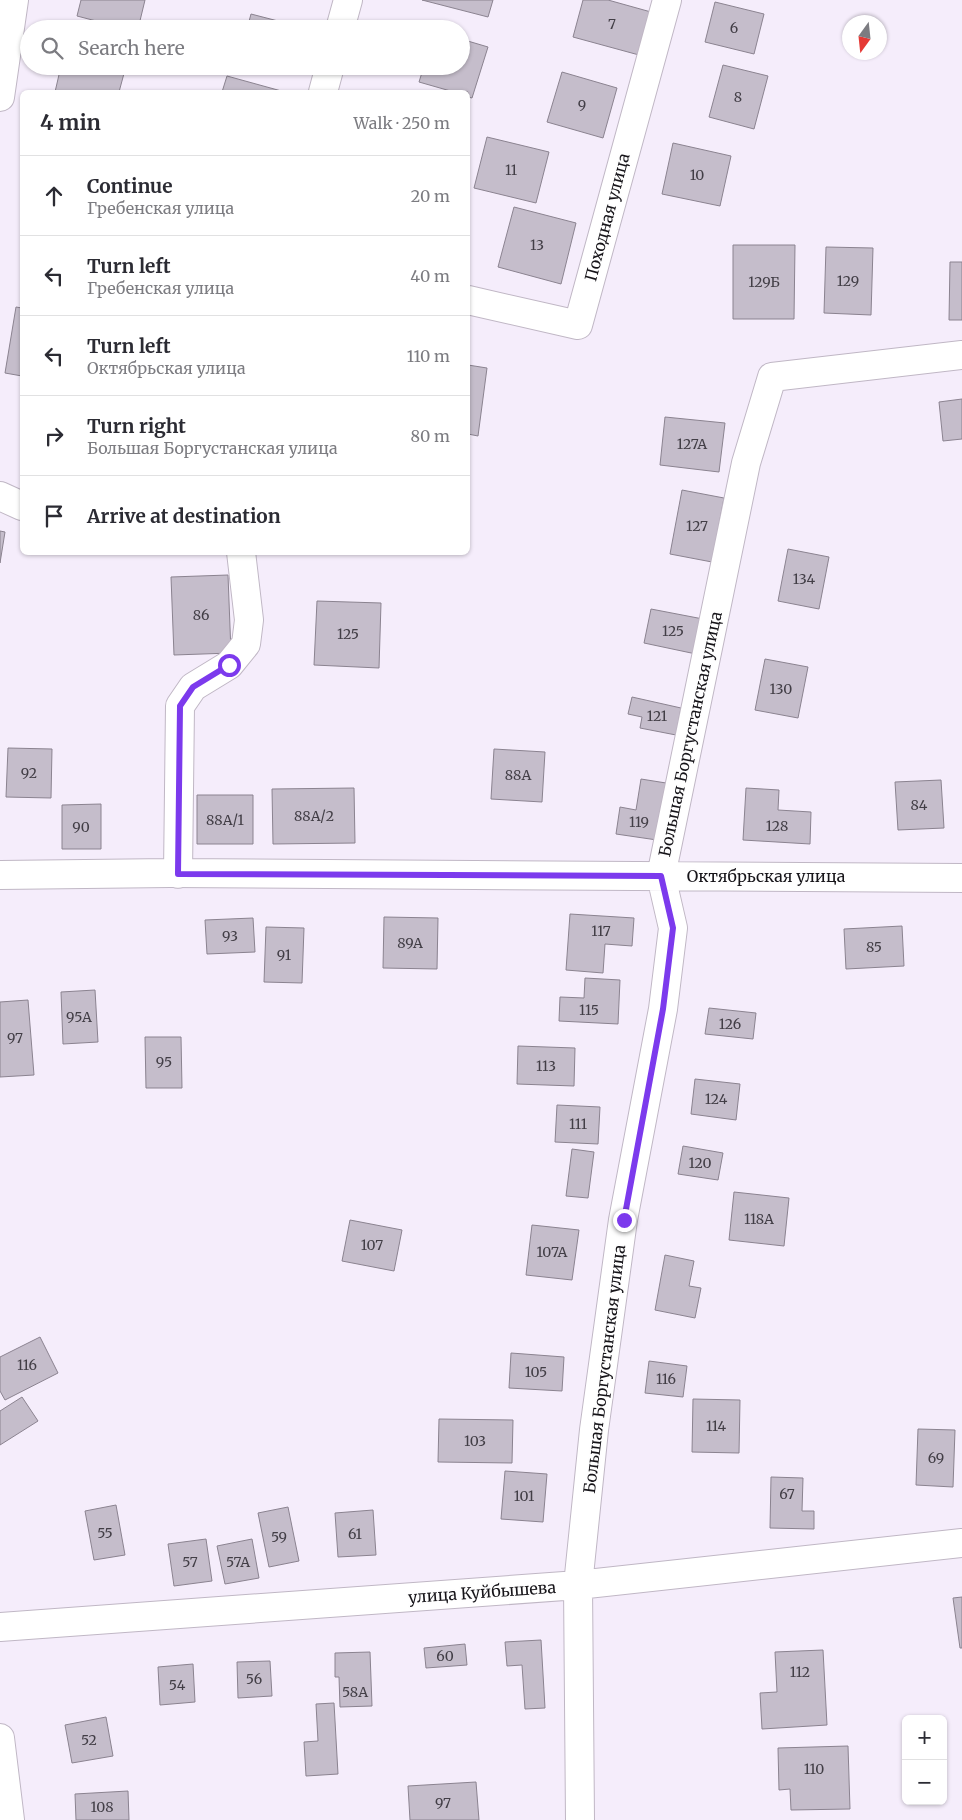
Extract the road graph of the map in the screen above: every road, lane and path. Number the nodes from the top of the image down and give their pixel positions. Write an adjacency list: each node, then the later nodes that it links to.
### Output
1 (14, 0): 7 (street)
2 (348, 0): 4 (street)
3 (666, 0): 8 (street, Походная улица)
4 (342, 20)
5 (328, 75): 6 (street)
6 (324, 90)
7 (0, 97)
8 (470, 300)
9 (962, 355): 15 (street, Большая Боргустанская улица)
10 (0, 496): 11 (street)
11 (20, 505)
12 (241, 555): 13 (street)
13 (178, 874): 14 (street, Октябрьская улица); 15 (street, Октябрьская улица)
14 (0, 875)
15 (661, 876): 16 (street, Октябрьская улица); 18 (street, Большая Боргустанская улица)
16 (962, 878)
17 (962, 1543): 18 (street, улица Куйбышева)
18 (578, 1585): 19 (street, улица Куйбышева); 22 (street, Большая Боргустанская улица)
19 (0, 1627)
20 (0, 1738): 21 (street)
21 (10, 1820)
22 (580, 1820)

